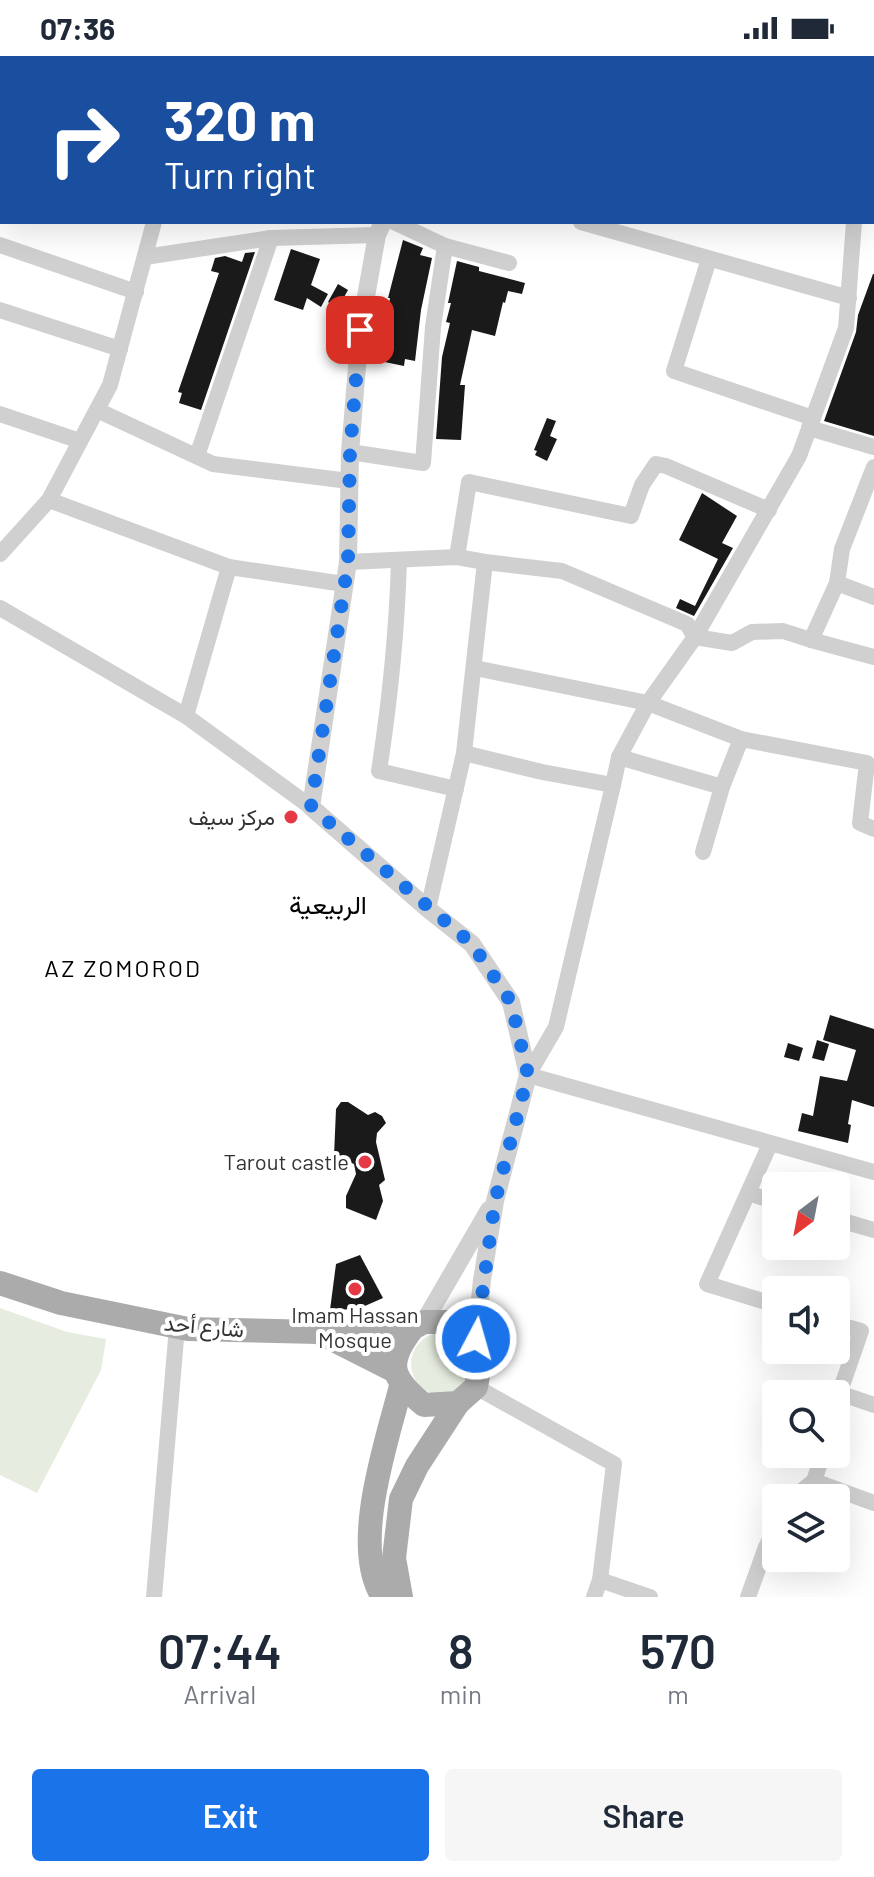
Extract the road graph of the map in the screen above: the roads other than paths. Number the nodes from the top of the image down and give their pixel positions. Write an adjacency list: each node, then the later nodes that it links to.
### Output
1 (153, 224): 9 (street)
2 (398, 224): 8 (street)
3 (588, 224): 10 (street)
4 (854, 224): 13 (street)
5 (380, 229): 6 (street); 21 (street)
6 (271, 238): 9 (street); 22 (street)
7 (0, 245): 12 (street)
8 (445, 246): 11 (street); 21 (street)
9 (145, 257): 12 (street)
10 (709, 259): 13 (street); 18 (street)
11 (509, 263)
12 (136, 292): 15 (street)
13 (849, 298): 18 (street)
14 (0, 310): 15 (street)
15 (120, 349): 16 (street)
16 (97, 410): 19 (street); 22 (street)
17 (0, 414): 19 (street)
18 (811, 423): 20 (street); 26 (street)
19 (80, 441): 25 (street)
20 (874, 447)
21 (350, 452): 24 (street)
22 (197, 456): 24 (street)
23 (874, 467): 33 (street)
24 (349, 481): 30 (street)
25 (49, 500): 27 (street); 32 (street)
26 (769, 510): 28 (street); 37 (street)
27 (0, 554)
28 (457, 557): 29 (street); 31 (street)
29 (399, 560): 30 (street); 48 (street)
30 (348, 562): 34 (street)
31 (485, 562): 37 (street); 40 (street)
32 (229, 567): 34 (street); 42 (street)
33 (837, 583): 35 (street); 38 (street)
34 (344, 584): 49 (street)
35 (874, 597)
36 (0, 608): 42 (street)
37 (695, 637): 38 (street); 41 (street)
38 (811, 640): 39 (street)
39 (874, 657)
40 (475, 668): 41 (street); 44 (street)
41 (648, 703): 43 (street); 45 (street)
42 (186, 716): 49 (street)
43 (741, 739): 47 (street); 50 (street)
44 (464, 753): 46 (street); 48 (street)
45 (619, 757): 46 (street); 47 (street)
46 (613, 785): 53 (street)
47 (722, 787): 51 (street)
48 (456, 789): 52 (street)
49 (311, 807): 52 (street)
50 (874, 829)
51 (703, 852)
52 (428, 909): 53 (street)
53 (528, 1075): 54 (street); 58 (street)
54 (770, 1144): 55 (street); 56 (street)
55 (874, 1172)
56 (748, 1193): 57 (street); 62 (street)
57 (762, 1198)
58 (495, 1201): 63 (street); 67 (street)
59 (850, 1223): 60 (street)
60 (874, 1230)
61 (0, 1283): 64 (main road, شارع أحد)
62 (762, 1301)
63 (418, 1325): 65 (main road, شارع أحد); 67 (main road, شارع أحد); 68 (main road)
64 (177, 1327): 65 (main road, شارع أحد); 79 (street)
65 (318, 1332): 68 (main road)
66 (867, 1333): 69 (street)
67 (476, 1339): 70 (main road)
68 (398, 1378): 70 (main road); 80 (main road)
69 (845, 1380)
70 (467, 1395): 78 (street); 81 (main road)
71 (850, 1400): 72 (street)
72 (874, 1405)
73 (818, 1468): 74 (street)
74 (814, 1481): 75 (street); 76 (street)
75 (810, 1484)
76 (874, 1503)
77 (762, 1558): 84 (street)
78 (600, 1580): 82 (street); 83 (street)
79 (154, 1597)
80 (383, 1597)
81 (401, 1597)
82 (594, 1597)
83 (650, 1597)
84 (748, 1597)

